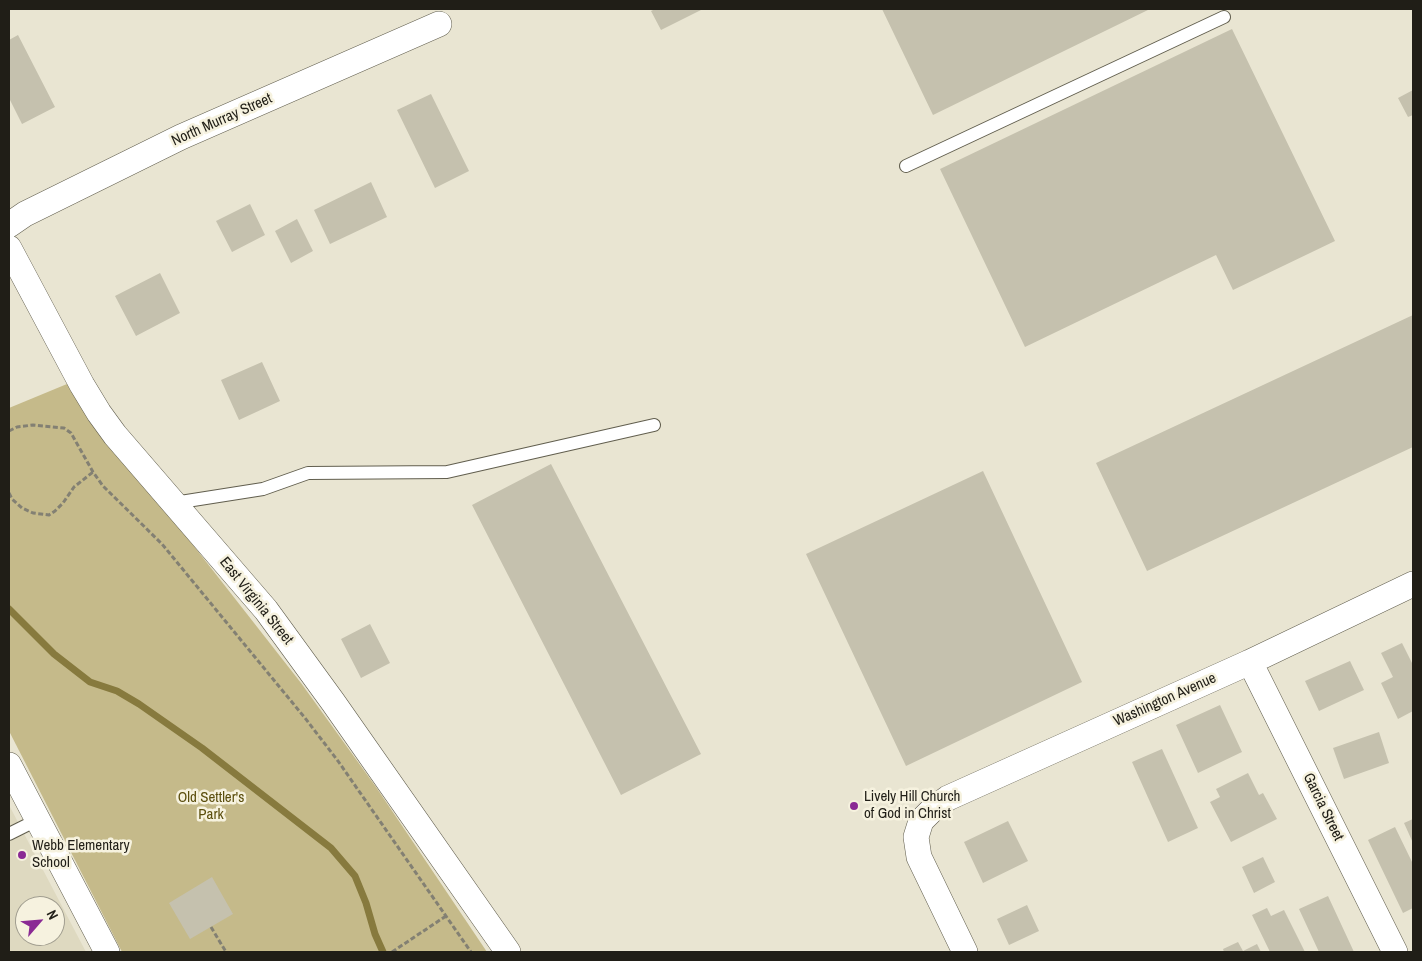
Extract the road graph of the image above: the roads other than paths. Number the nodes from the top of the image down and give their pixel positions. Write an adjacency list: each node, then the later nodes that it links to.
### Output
1 (1224, 17): 3 (lane)
2 (439, 24): 4 (street, North Murray Street)
3 (906, 166)
4 (9, 224)
5 (9, 248): 7 (street, East Virginia Street)
6 (654, 425): 7 (lane)
7 (174, 503): 14 (street, East Virginia Street)
8 (1413, 584): 9 (street, Washington Avenue)
9 (1250, 662): 15 (street, Washington Avenue); 16 (street, Garcia Street)
10 (9, 765): 11 (street)
11 (37, 820): 12 (lane); 13 (street)
12 (9, 834)
13 (107, 952)
14 (508, 952)
15 (965, 952)
16 (1395, 952)

